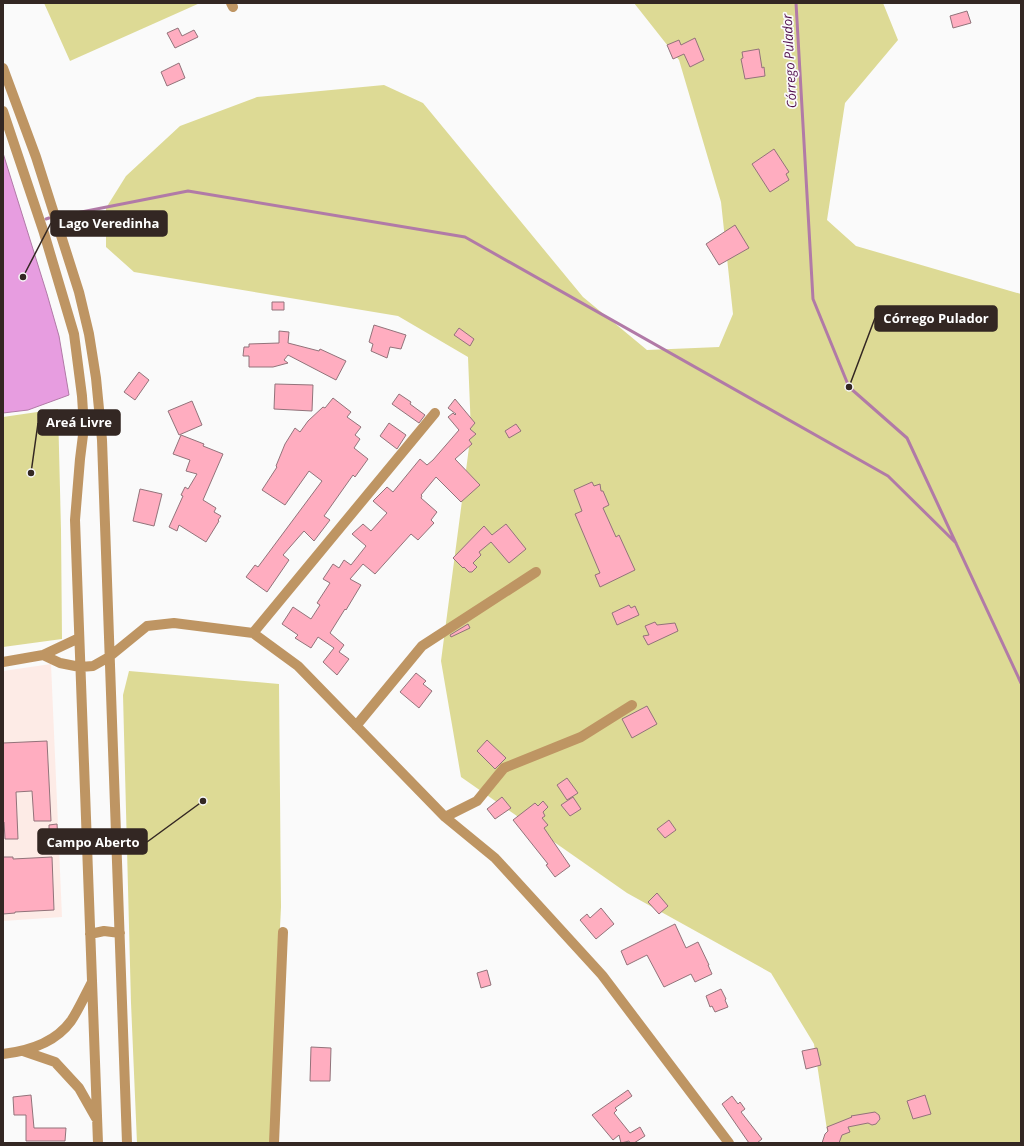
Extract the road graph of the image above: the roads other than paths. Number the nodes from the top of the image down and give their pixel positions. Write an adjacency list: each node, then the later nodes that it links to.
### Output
1 (3, 68): 8 (street)
2 (3, 111): 6 (street)
3 (435, 413): 5 (street)
4 (536, 572): 12 (street)
5 (253, 633): 8 (street); 12 (street)
6 (79, 638): 7 (street); 10 (street)
7 (43, 656): 9 (street); 10 (street)
8 (109, 657): 10 (street); 15 (street)
9 (3, 662)
10 (80, 667): 16 (street)
11 (632, 705): 13 (street)
12 (356, 726): 13 (street)
13 (445, 817): 24 (street)
14 (283, 932): 23 (street)
15 (120, 933): 16 (street); 22 (street)
16 (90, 934): 17 (street)
17 (92, 981): 18 (street); 20 (street)
18 (23, 1051): 19 (street); 20 (street)
19 (3, 1054)
20 (97, 1120): 21 (street)
21 (98, 1143)
22 (127, 1143)
23 (274, 1143)
24 (729, 1143)

